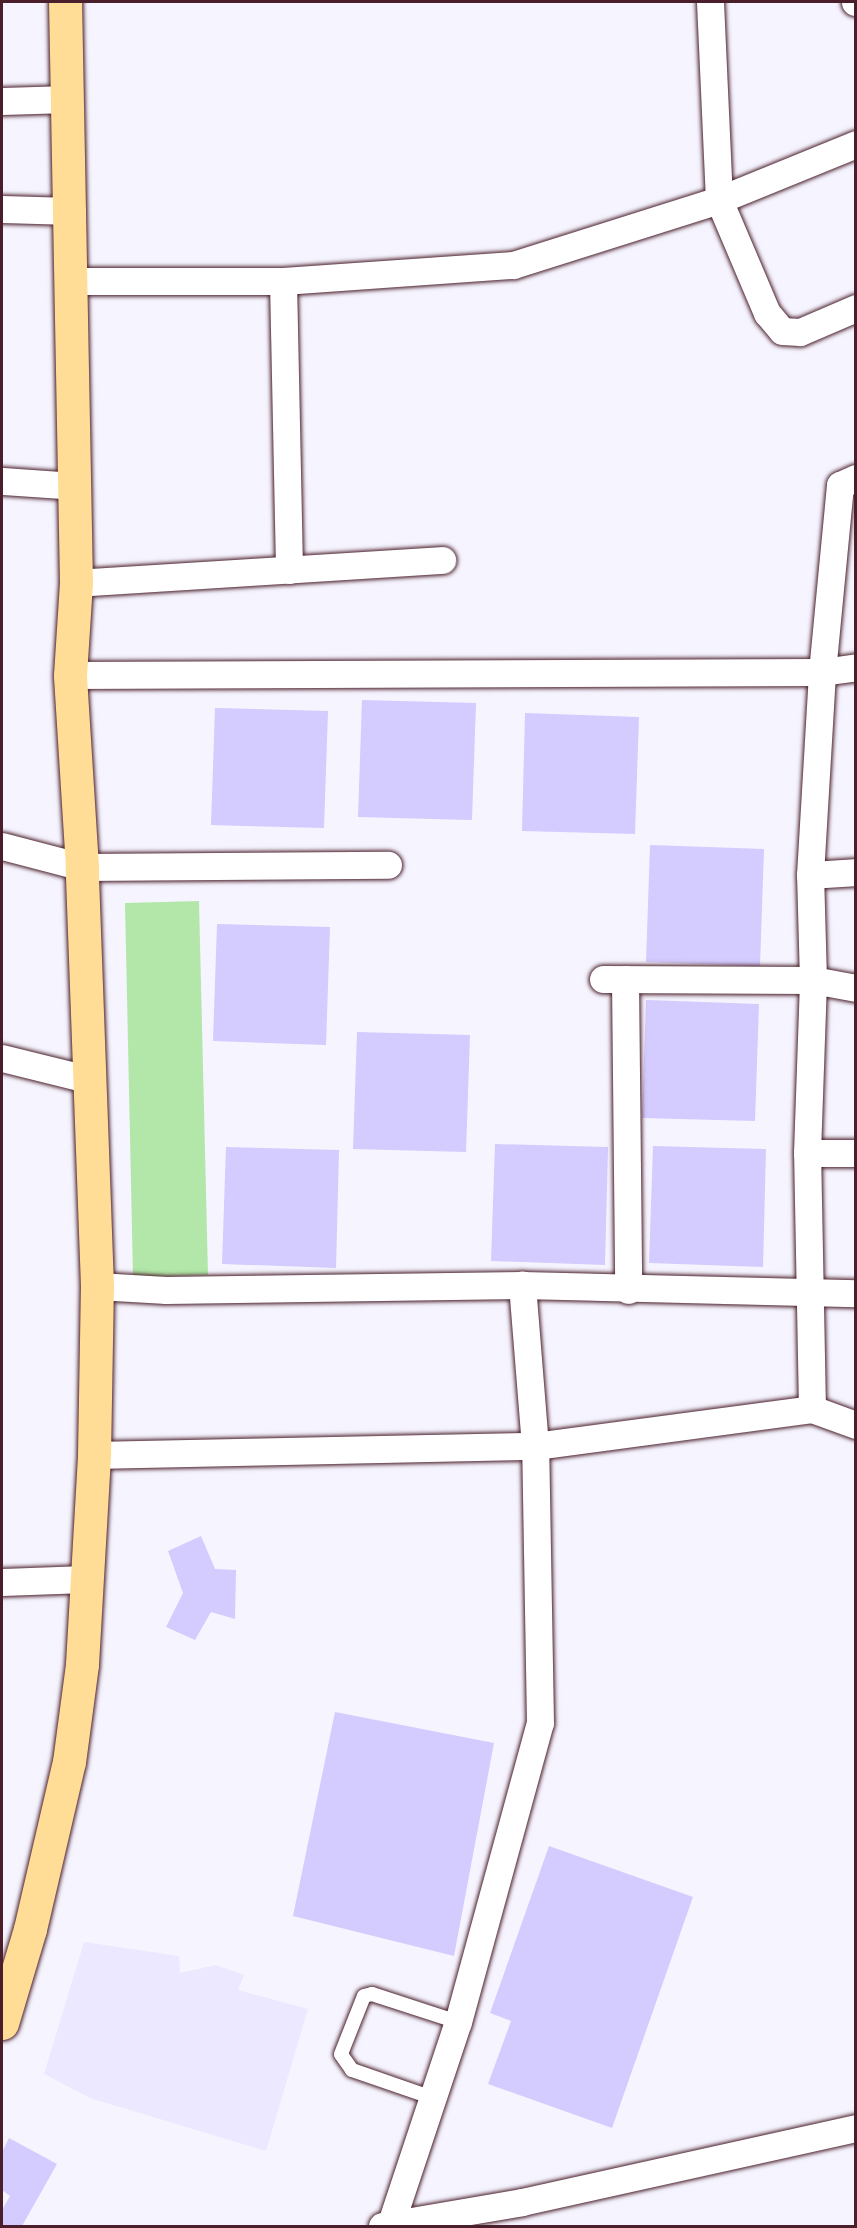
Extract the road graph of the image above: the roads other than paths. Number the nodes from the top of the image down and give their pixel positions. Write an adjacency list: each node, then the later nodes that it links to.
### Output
1 (65, 2): 3 (main road)
2 (710, 2): 6 (street)
3 (68, 99): 4 (street); 8 (main road)
4 (2, 101)
5 (855, 144): 6 (street)
6 (719, 200): 10 (street); 11 (street)
7 (2, 209): 8 (street)
8 (72, 211): 9 (main road)
9 (71, 281): 10 (street); 14 (main road)
10 (283, 281): 16 (street)
11 (855, 308)
12 (855, 478): 19 (street)
13 (2, 481): 14 (street)
14 (75, 486): 17 (main road)
15 (442, 560): 16 (street)
16 (289, 570): 17 (street)
17 (76, 583): 20 (main road)
18 (855, 667): 19 (street)
19 (822, 672): 20 (street); 25 (street)
20 (70, 675): 23 (main road)
21 (2, 846): 23 (street)
22 (388, 865): 23 (street)
23 (82, 867): 29 (main road)
24 (855, 872): 25 (street)
25 (810, 875): 26 (street)
26 (813, 980): 27 (street); 30 (street); 34 (street)
27 (855, 988)
28 (2, 1058): 29 (street)
29 (87, 1079): 33 (main road)
30 (807, 1153): 31 (street); 35 (street)
31 (855, 1153)
32 (522, 1285): 33 (street); 34 (street); 39 (street)
33 (97, 1286): 40 (main road)
34 (628, 1290): 35 (street)
35 (812, 1293): 36 (street); 37 (street)
36 (855, 1293)
37 (812, 1409): 38 (street); 39 (street)
38 (855, 1425)
39 (535, 1446): 40 (street); 43 (street)
40 (94, 1455): 41 (main road)
41 (86, 1579): 42 (street); 44 (main road)
42 (2, 1582)
43 (458, 2022): 45 (street); 45 (lane)
44 (2, 2023)
45 (433, 2098): 47 (street)
46 (855, 2128): 47 (street)
47 (388, 2226)

